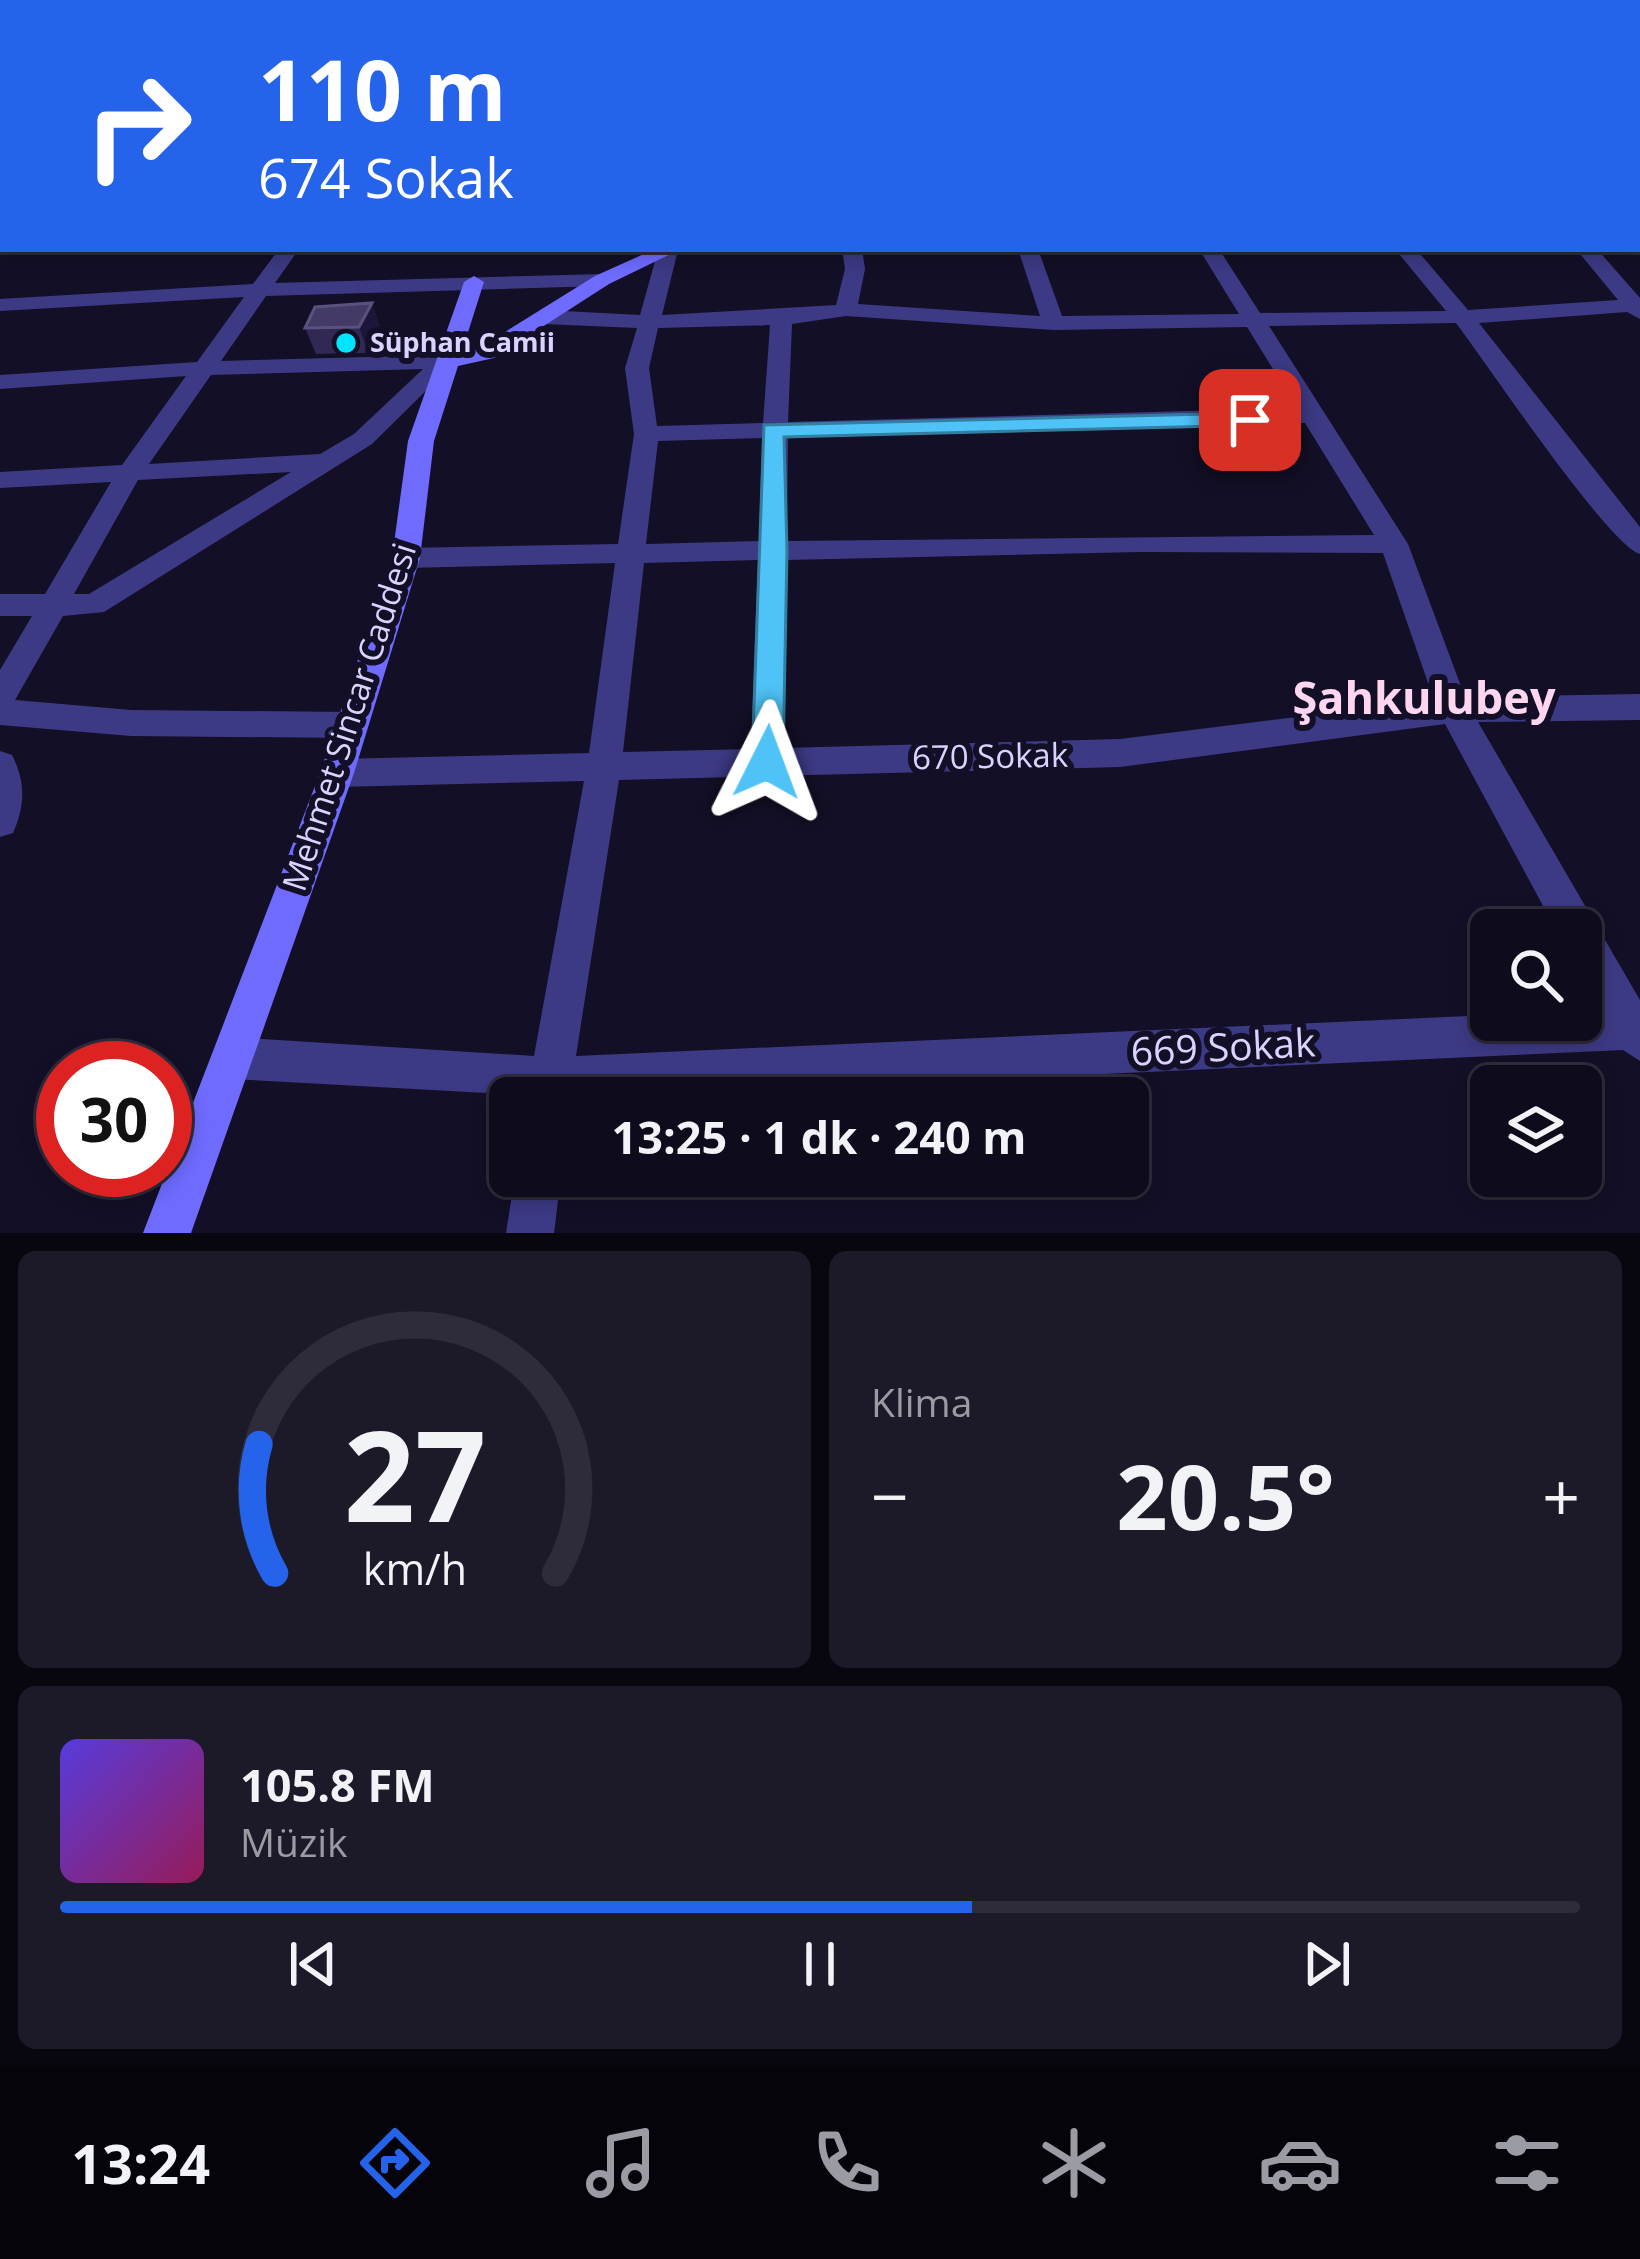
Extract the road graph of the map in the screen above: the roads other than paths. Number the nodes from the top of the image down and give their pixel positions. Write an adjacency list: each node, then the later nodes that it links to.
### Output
1 (287, 252): 11 (street)
2 (667, 252): 9 (street)
3 (669, 252): 19 (street)
4 (852, 252): 14 (street)
5 (1029, 252): 20 (street)
6 (1211, 252): 18 (street)
7 (1408, 252): 15 (street)
8 (1589, 252): 13 (street)
9 (602, 280): 10 (street); 16 (street)
10 (474, 281): 11 (street); 21 (street, Mehmet Sincar Caddesi)
11 (262, 291): 12 (street); 22 (street)
12 (0, 304)
13 (1636, 307): 15 (street)
14 (845, 310): 17 (street); 20 (street)
15 (1466, 316): 18 (street); 31 (street)
16 (544, 317): 19 (street); 21 (street)
17 (782, 317): 19 (street); 25 (street)
18 (1253, 320): 20 (street); 24 (street)
19 (649, 322): 26 (street)
20 (1053, 323)
21 (444, 362): 22 (street); 27 (street); 34 (street, Mehmet Sincar Caddesi)
22 (204, 368): 23 (street); 28 (street)
23 (0, 382)
24 (1312, 415): 25 (street); 30 (street)
25 (772, 430): 26 (street); 32 (street)
26 (646, 434): 33 (street)
27 (327, 462): 28 (street); 35 (street)
28 (130, 472): 29 (street); 35 (street)
29 (0, 480)
30 (1394, 544): 32 (street); 39 (street)
31 (1640, 545)
32 (774, 551): 33 (street); 42 (street)
33 (628, 556): 34 (street); 44 (street)
34 (406, 558): 41 (street, Mehmet Sincar Caddesi)
35 (54, 604): 36 (street); 37 (street)
36 (0, 605)
37 (0, 698)
38 (1640, 707): 39 (street, 670 Sokak)
39 (1454, 710): 42 (street, 670 Sokak); 47 (street)
40 (0, 712): 41 (street)
41 (352, 725): 45 (street, Mehmet Sincar Caddesi)
42 (767, 762): 44 (street, 670 Sokak)
43 (0, 765): 46 (street)
44 (604, 765): 45 (street, 670 Sokak); 51 (street)
45 (338, 773): 50 (street, Mehmet Sincar Caddesi)
46 (0, 822)
47 (1566, 909)
48 (1602, 972): 49 (street)
49 (1638, 1032): 52 (street, 669 Sokak)
50 (232, 1058): 53 (street, 669 Sokak); 55 (street, Mehmet Sincar Caddesi)
51 (552, 1077)
52 (764, 1077)
53 (489, 1082)
54 (535, 1197): 56 (street)
55 (167, 1233)
56 (530, 1233)

